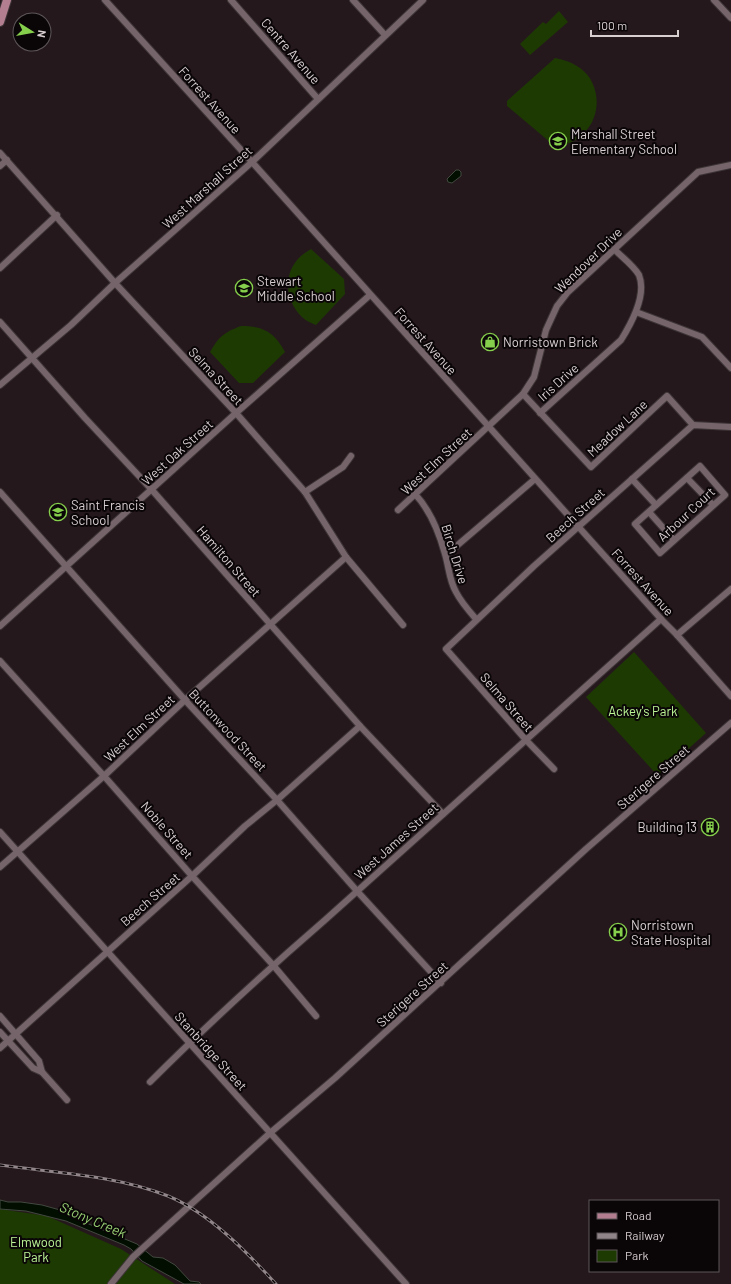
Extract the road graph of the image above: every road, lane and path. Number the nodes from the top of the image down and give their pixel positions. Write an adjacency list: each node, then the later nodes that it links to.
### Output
1 (7, 0): 8 (main road)
2 (105, 0): 13 (street, Forrest Avenue)
3 (231, 0): 10 (street, Centre Avenue)
4 (353, 0): 9 (street)
5 (423, 0): 9 (street, West Marshall Street)
6 (714, 0): 7 (street)
7 (731, 18)
8 (0, 22)
9 (385, 35): 10 (street, West Marshall Street)
10 (318, 99): 13 (street, West Marshall Street)
11 (0, 153): 12 (street, Selma Street)
12 (7, 160): 15 (street); 16 (street, Selma Street)
13 (252, 162): 19 (street, West Marshall Street); 20 (street, Forrest Avenue)
14 (731, 165): 17 (street, Wendover Drive)
15 (0, 166)
16 (57, 215): 18 (street); 19 (street, Selma Street)
17 (615, 250): 21 (street, Iris Drive); 26 (street, Wendover Drive)
18 (0, 268)
19 (115, 283): 23 (street, West Marshall Street); 27 (street, Selma Street)
20 (370, 295): 27 (street, West Oak Street); 30 (street, Forrest Avenue)
21 (636, 312): 24 (street); 28 (street, Iris Drive)
22 (0, 322): 23 (street, Hamilton Street)
23 (31, 358): 25 (street, West Marshall Street); 36 (street, Hamilton Street)
24 (731, 368)
25 (0, 384)
26 (523, 394): 28 (street, Meadow Lane); 30 (street, Wendover Drive)
27 (236, 413): 36 (street, West Oak Street); 38 (street, Selma Street)
28 (540, 413): 29 (street, Meadow Lane)
29 (693, 424): 31 (street); 35 (street, Beech Street)
30 (488, 427): 34 (street, Forrest Avenue); 39 (street, West Elm Street)
31 (731, 427)
32 (351, 456): 38 (street)
33 (687, 478): 40 (street, Arbour Court); 41 (street); 41 (street, Arbour Court)
34 (535, 479): 44 (street, Forrest Avenue); 46 (street)
35 (632, 479): 40 (street, Arbour Court); 44 (street, Beech Street)
36 (152, 490): 48 (street, West Oak Street); 52 (street, Hamilton Street)
37 (0, 492): 48 (street, Buttonwood Street)
38 (305, 492): 47 (street, Selma Street)
39 (415, 494): 42 (street, West Elm Street); 46 (street, Birch Drive)
40 (656, 505): 43 (street, Arbour Court)
41 (713, 505): 45 (street, Arbour Court)
42 (398, 510)
43 (649, 512): 45 (street); 45 (street, Arbour Court)
44 (578, 527): 50 (street, Beech Street); 51 (street, Forrest Avenue)
45 (674, 540)
46 (446, 555): 50 (street, Birch Drive)
47 (346, 557): 52 (street, West Elm Street); 53 (street, Selma Street)
48 (66, 567): 54 (street, West Oak Street); 59 (street, Buttonwood Street)
49 (731, 589): 55 (street)
50 (476, 619): 56 (street, Beech Street)
51 (661, 619): 55 (street, Forrest Avenue); 62 (street, West James Street)
52 (270, 624): 59 (street, West Elm Street); 61 (street, Hamilton Street)
53 (403, 625)
54 (0, 626)
55 (677, 635): 58 (street, Forrest Avenue)
56 (446, 649): 62 (street, Selma Street)
57 (0, 661): 64 (street, Noble Street)
58 (731, 696)
59 (185, 700): 64 (street, West Elm Street); 65 (street, Buttonwood Street)
60 (731, 723): 74 (street, Sterigere Street)
61 (360, 726): 65 (street, Beech Street); 66 (street, Hamilton Street)
62 (526, 740): 63 (street, Selma Street); 66 (street, West James Street)
63 (554, 769)
64 (104, 776): 68 (street, West Elm Street); 70 (street, Noble Street)
65 (277, 800): 70 (street, Beech Street); 71 (street, Buttonwood Street)
66 (443, 814): 71 (street, West James Street)
67 (0, 832): 68 (street, Stanbridge Street)
68 (18, 852): 69 (street, West Elm Street); 72 (street, Stanbridge Street)
69 (0, 867)
70 (192, 876): 72 (street, Beech Street); 73 (street, Noble Street)
71 (357, 891): 73 (street, West James Street); 74 (street, Buttonwood Street)
72 (107, 951): 78 (street, Beech Street); 80 (street, Stanbridge Street)
73 (273, 965): 76 (street, Noble Street); 80 (street, West James Street)
74 (441, 983): 85 (street, Sterigere Street)
75 (0, 1016): 78 (street)
76 (316, 1016)
77 (0, 1032): 79 (street)
78 (16, 1034): 79 (street, Beech Street); 82 (street)
79 (8, 1042): 81 (street, Beech Street); 82 (street)
80 (189, 1043): 83 (street, West James Street); 85 (street, Stanbridge Street)
81 (0, 1048)
82 (42, 1072): 84 (street)
83 (150, 1082)
84 (67, 1100)
85 (270, 1133): 86 (street, Sterigere Street); 87 (street, Stanbridge Street)
86 (111, 1284)
87 (406, 1284)

